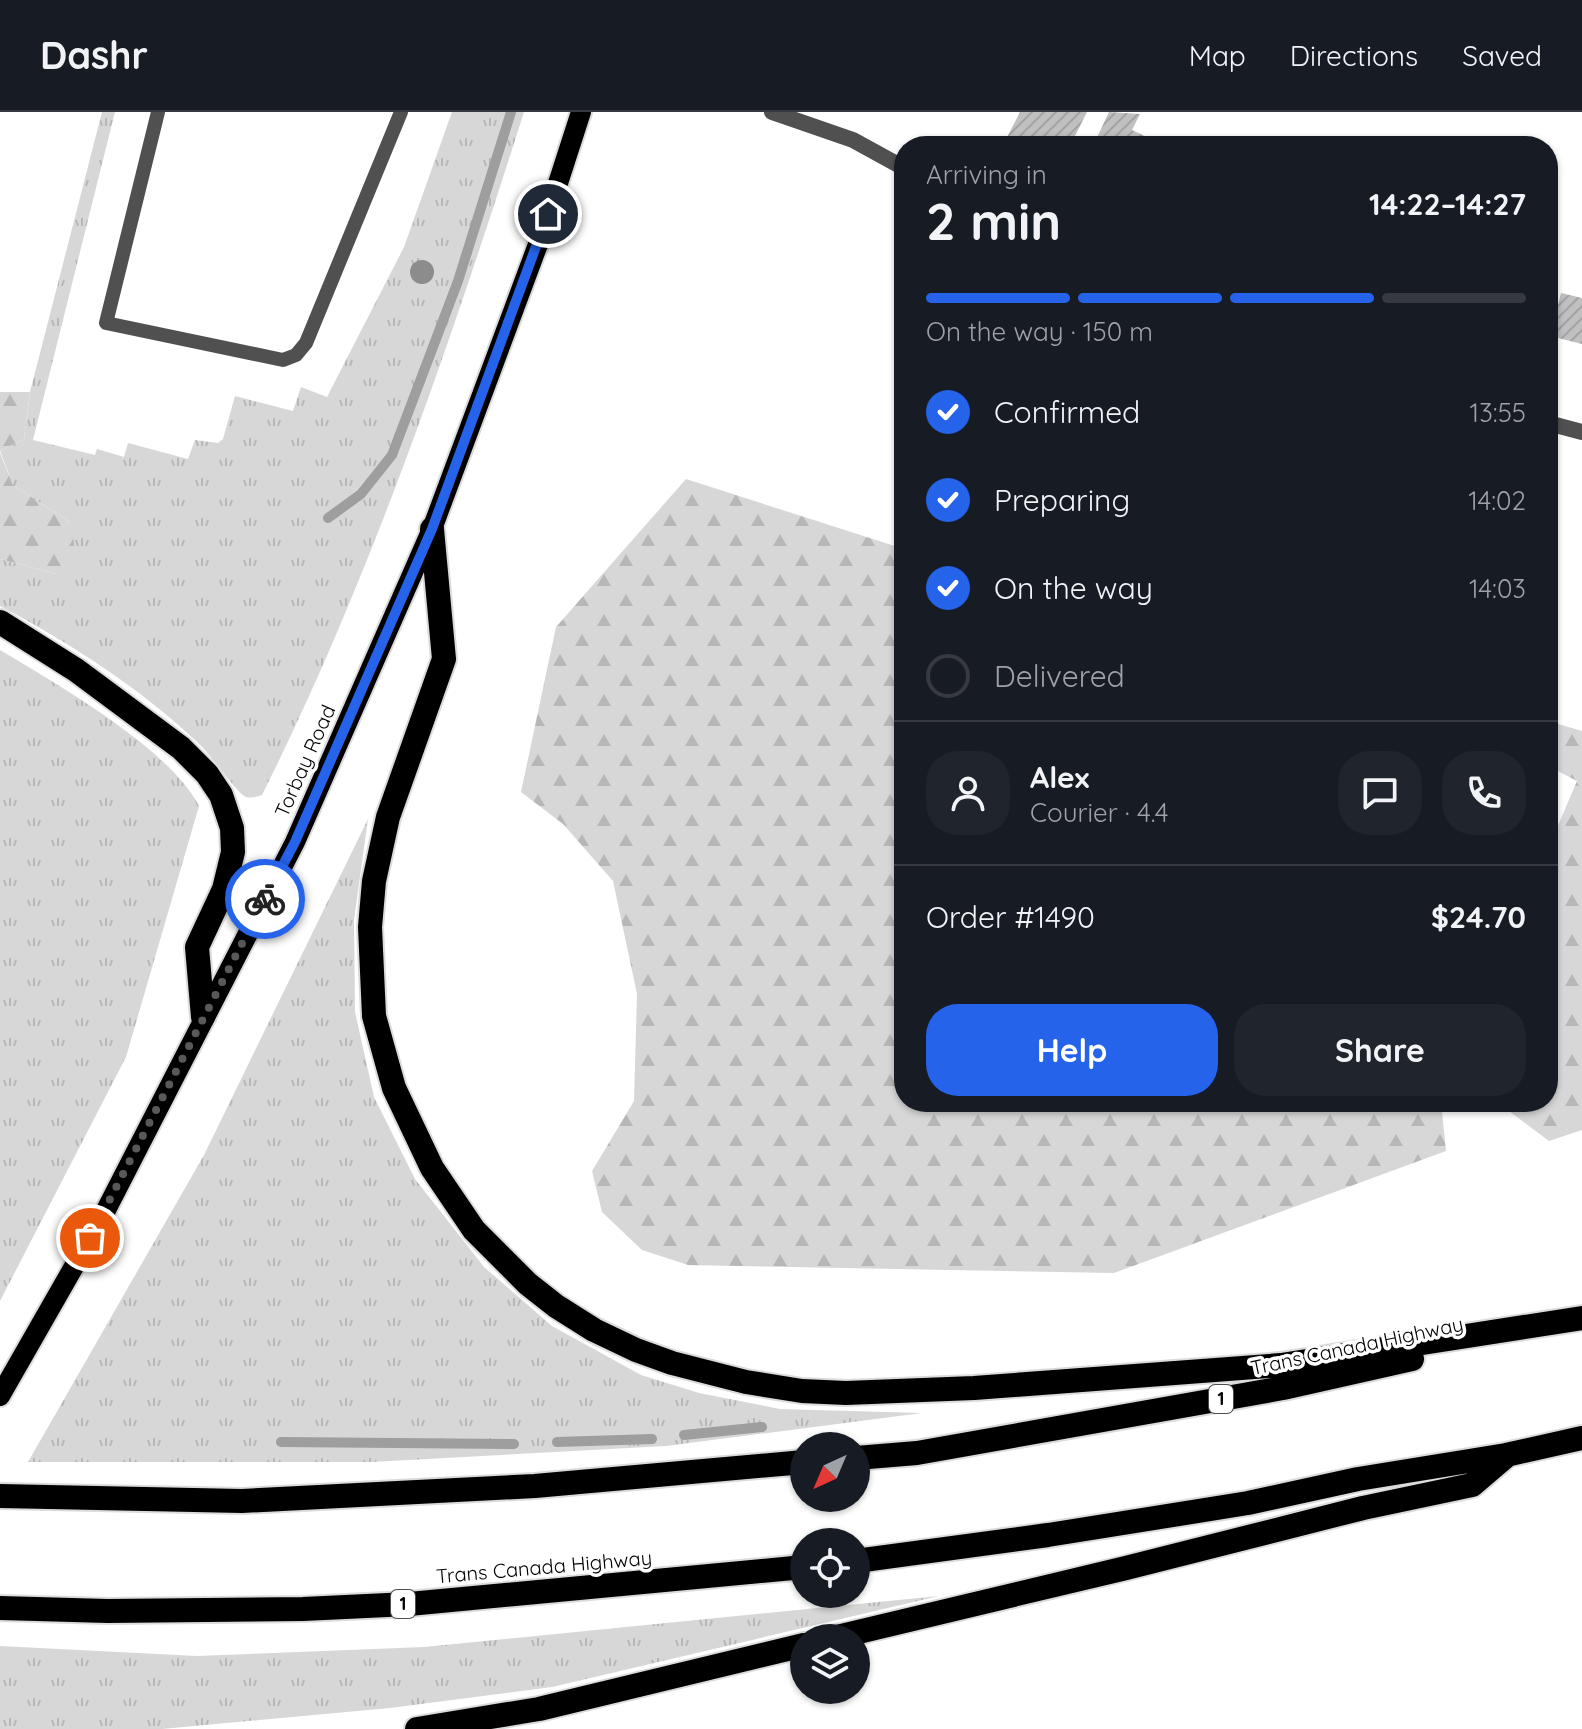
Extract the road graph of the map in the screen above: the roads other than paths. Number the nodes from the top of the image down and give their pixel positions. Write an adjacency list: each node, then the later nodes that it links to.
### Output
1 (158, 112): 2 (lane)
2 (401, 112)
3 (581, 112): 8 (main road, Torbay Road)
4 (772, 112): 5 (street)
5 (894, 163)
6 (1558, 426): 7 (street)
7 (1582, 432)
8 (432, 529): 10 (main road, Torbay Road); 11 (highway)
9 (0, 622): 10 (highway)
10 (203, 1017): 12 (main road, Torbay Road)
11 (1582, 1320): 15 (highway, Trans Canada Highway / 1)
12 (4, 1391)
13 (1582, 1438): 14 (highway)
14 (1506, 1455): 20 (highway); 23 (highway)
15 (870, 1457)
16 (790, 1463): 19 (highway)
17 (0, 1483): 19 (highway)
18 (0, 1496): 19 (highway)
19 (134, 1500)
20 (870, 1559)
21 (790, 1568): 22 (highway, Trans Canada Highway / 1)
22 (0, 1608)
23 (870, 1629)
24 (790, 1648): 25 (highway)
25 (417, 1729)

